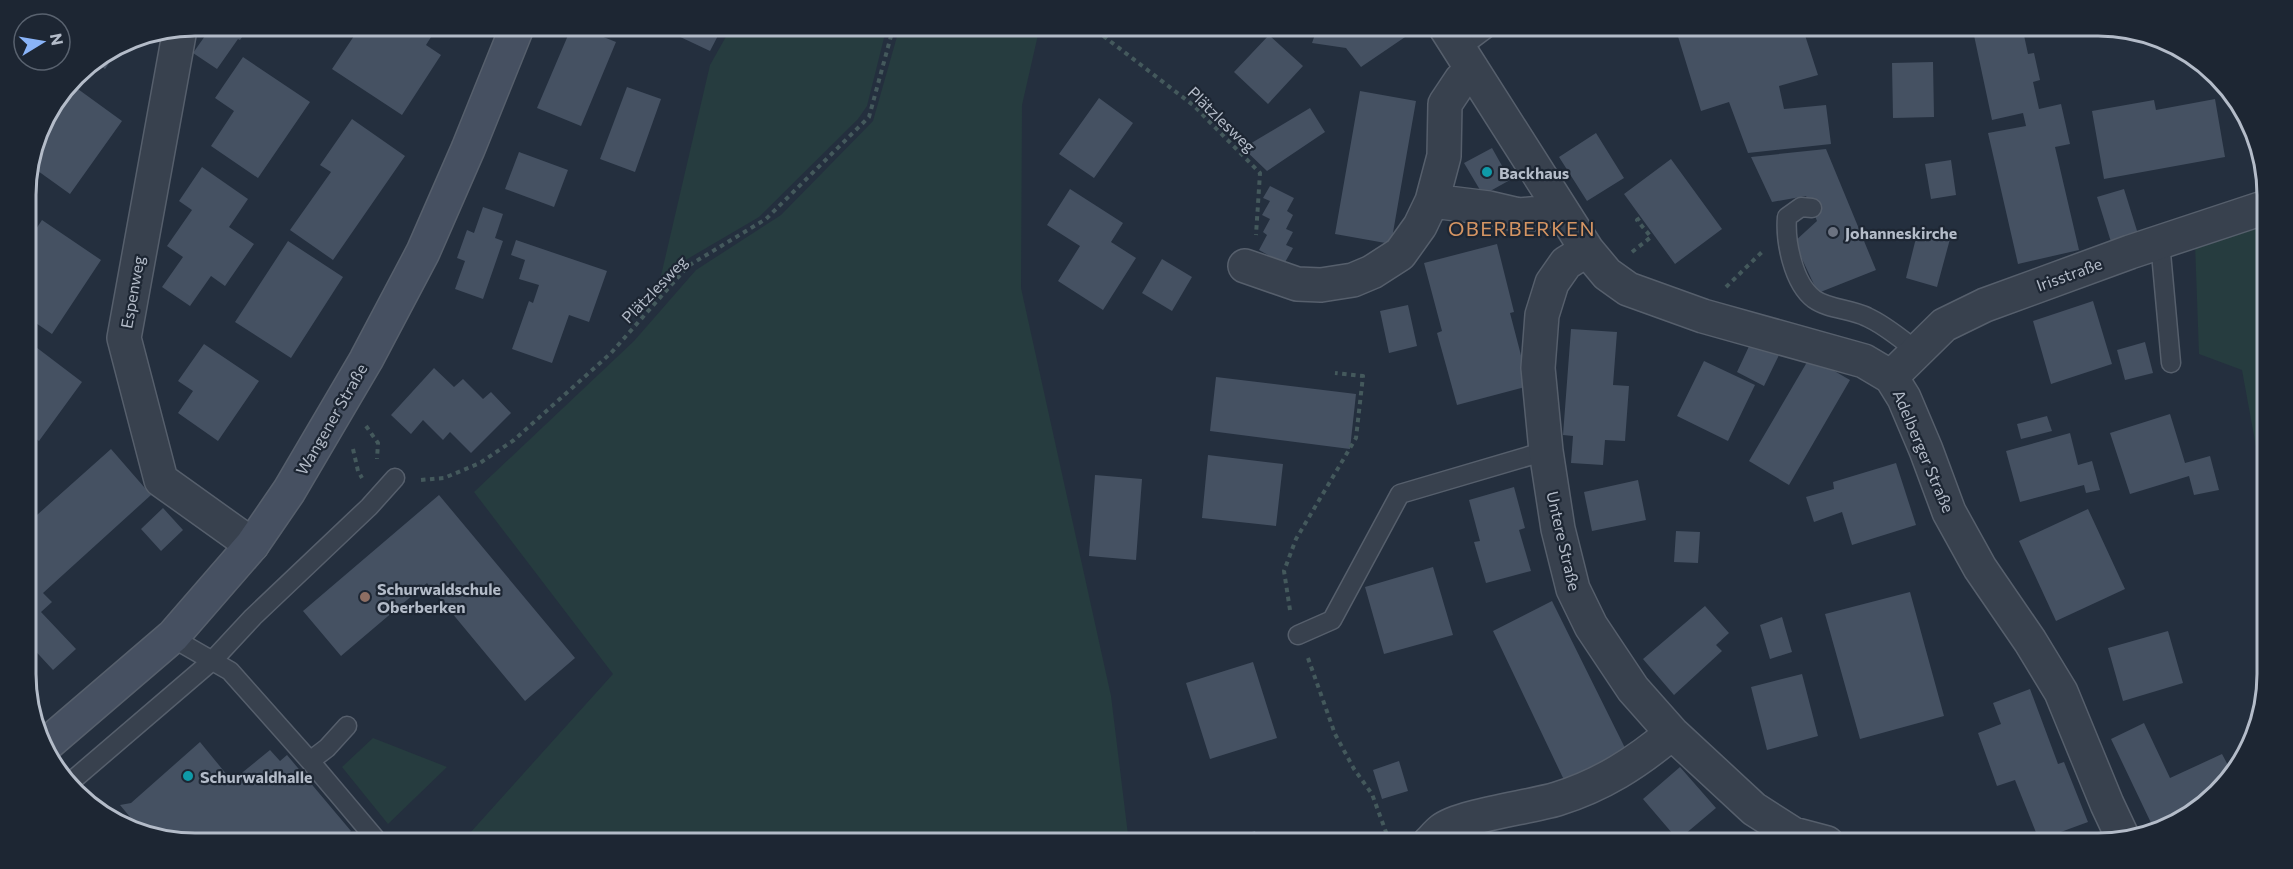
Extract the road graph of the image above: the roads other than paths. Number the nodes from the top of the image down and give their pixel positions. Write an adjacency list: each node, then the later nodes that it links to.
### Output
1 (514, 36): 17 (main road, Wangener Straße)
2 (1476, 36): 4 (lane)
3 (178, 37): 17 (street, Espenweg)
4 (1458, 48): 5 (street); 6 (street, Adelberger Straße)
5 (1432, 201): 6 (street); 11 (street)
6 (1556, 203): 10 (street, Adelberger Straße)
7 (1812, 208): 12 (lane)
8 (2257, 210): 9 (street, Irisstraße)
9 (2160, 242): 12 (street, Irisstraße); 13 (lane)
10 (1597, 262): 14 (street, Adelberger Straße); 15 (street, Untere Straße)
11 (1245, 266)
12 (1917, 351): 14 (street, Irisstraße)
13 (2171, 363)
14 (1891, 377): 26 (street, Adelberger Straße)
15 (1546, 451): 18 (lane); 22 (street, Untere Straße)
16 (390, 484): 20 (lane)
17 (252, 544): 19 (main road, Wangener Straße)
18 (1298, 635)
19 (173, 636): 20 (lane); 23 (main road, Wangener Straße)
20 (213, 660): 24 (lane); 25 (lane)
21 (347, 726): 24 (lane)
22 (1672, 733): 28 (street); 29 (street, Untere Straße)
23 (51, 741)
24 (310, 761): 27 (lane)
25 (75, 778)
26 (2120, 831)
27 (371, 833)
28 (1439, 833)
29 (1779, 833)

